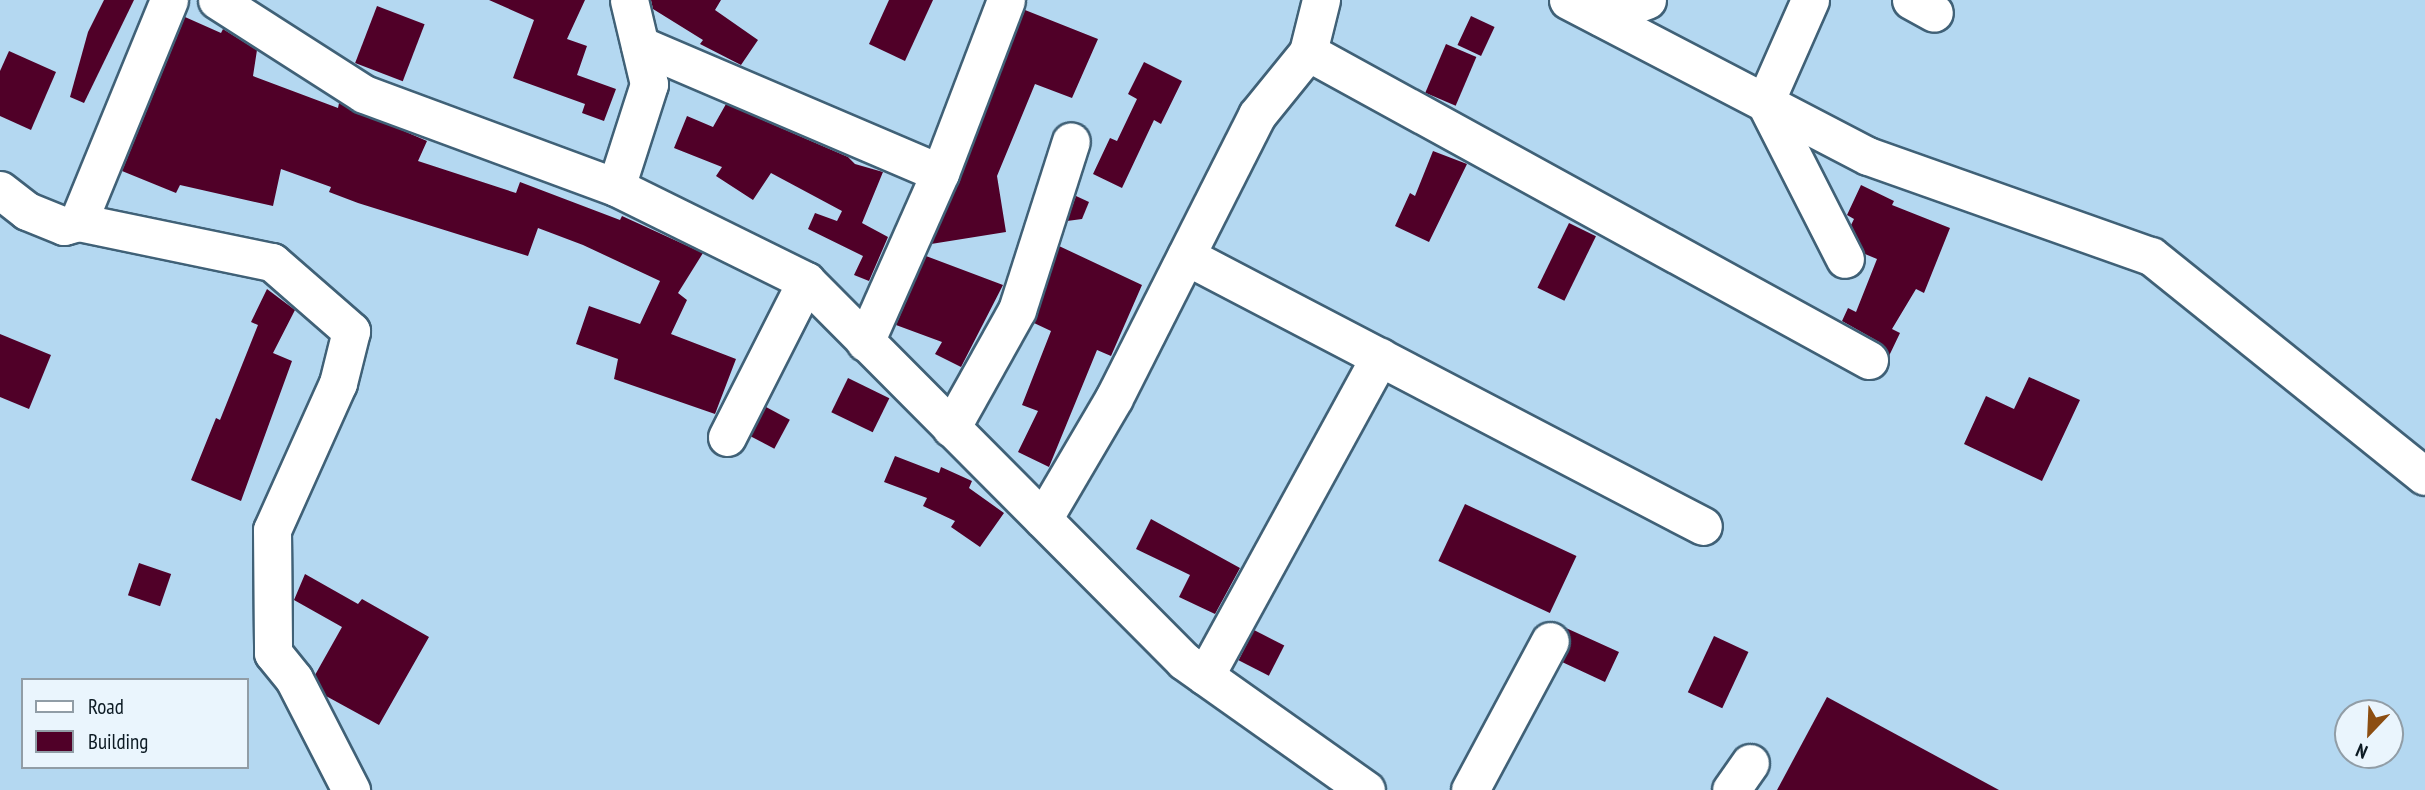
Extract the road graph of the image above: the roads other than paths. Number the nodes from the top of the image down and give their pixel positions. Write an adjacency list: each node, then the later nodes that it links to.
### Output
1 (169, 0): 17 (street)
2 (629, 0): 10 (street)
3 (1006, 0): 14 (street)
4 (1321, 0): 11 (street)
5 (1568, 0): 9 (street)
6 (1647, 0): 9 (street)
7 (1810, 0): 12 (street)
8 (222, 1): 15 (street)
9 (1601, 17): 12 (street)
10 (640, 45): 14 (street); 15 (street)
11 (1308, 52): 18 (street); 23 (street)
12 (1765, 102): 19 (street); 26 (street)
13 (1071, 141): 24 (street)
14 (940, 173): 21 (street)
15 (616, 187): 20 (street)
16 (0, 190): 17 (street)
17 (78, 222): 31 (street)
18 (1186, 256): 22 (street); 27 (street)
19 (1845, 259)
20 (806, 281): 21 (street); 25 (street)
21 (865, 342): 24 (street)
22 (1380, 357): 28 (street); 30 (street)
23 (1869, 360)
24 (951, 428): 27 (street)
25 (727, 437)
26 (2425, 476)
27 (1042, 519): 30 (street)
28 (1703, 526)
29 (1550, 641): 33 (street)
30 (1205, 676): 32 (street)
31 (351, 790)
32 (1366, 790)
33 (1470, 790)

